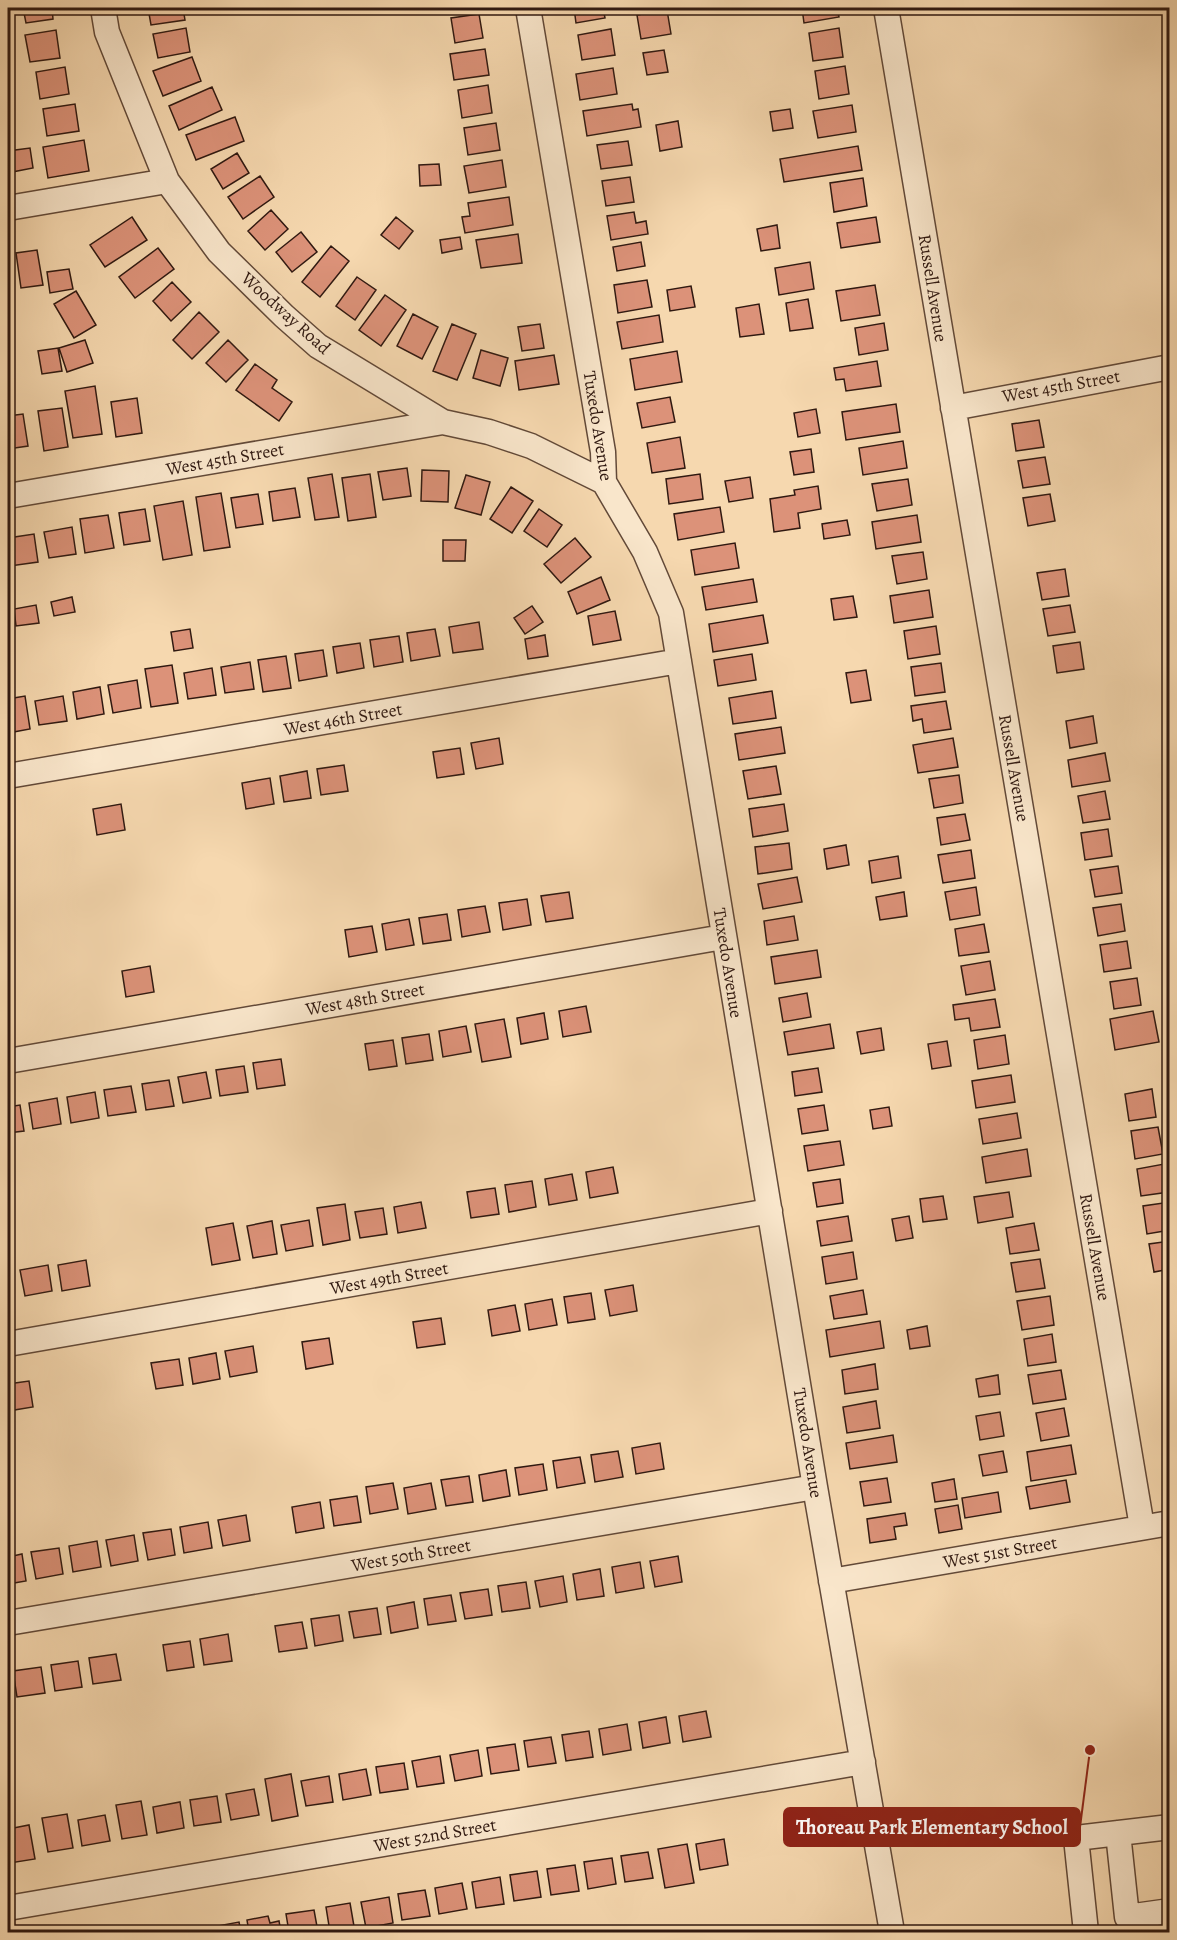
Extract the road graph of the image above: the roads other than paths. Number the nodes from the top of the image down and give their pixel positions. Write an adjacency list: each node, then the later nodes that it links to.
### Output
1 (103, 8): 4 (street, Woodway Road)
2 (528, 8): 9 (street, Tuxedo Avenue)
3 (886, 8): 7 (street, Russell Avenue)
4 (167, 181): 5 (street); 8 (street, Woodway Road)
5 (8, 208)
6 (1170, 367): 7 (street, West 45th Street)
7 (953, 408): 19 (street, Russell Avenue)
8 (442, 422): 9 (street, Woodway Road); 10 (street, West 45th Street)
9 (604, 482): 11 (street, Tuxedo Avenue)
10 (8, 496)
11 (680, 661): 12 (street, West 46th Street); 13 (street, Tuxedo Avenue)
12 (8, 776)
13 (723, 937): 14 (street, West 48th Street); 15 (street, Tuxedo Avenue)
14 (8, 1061)
15 (770, 1211): 16 (street, West 49th Street); 17 (street, Tuxedo Avenue)
16 (8, 1344)
17 (815, 1487): 20 (street, Tuxedo Avenue); 21 (street, West 50th Street)
18 (1170, 1523): 19 (street, West 51st Street)
19 (1142, 1527): 20 (street, West 51st Street)
20 (831, 1581): 22 (street, Tuxedo Avenue)
21 (8, 1623)
22 (863, 1762): 25 (street, West 52nd Street); 27 (street, Tuxedo Avenue)
23 (1170, 1827): 24 (street)
24 (1118, 1833): 26 (street); 28 (street)
25 (8, 1908)
26 (1170, 1911)
27 (892, 1932)
28 (1086, 1932)

